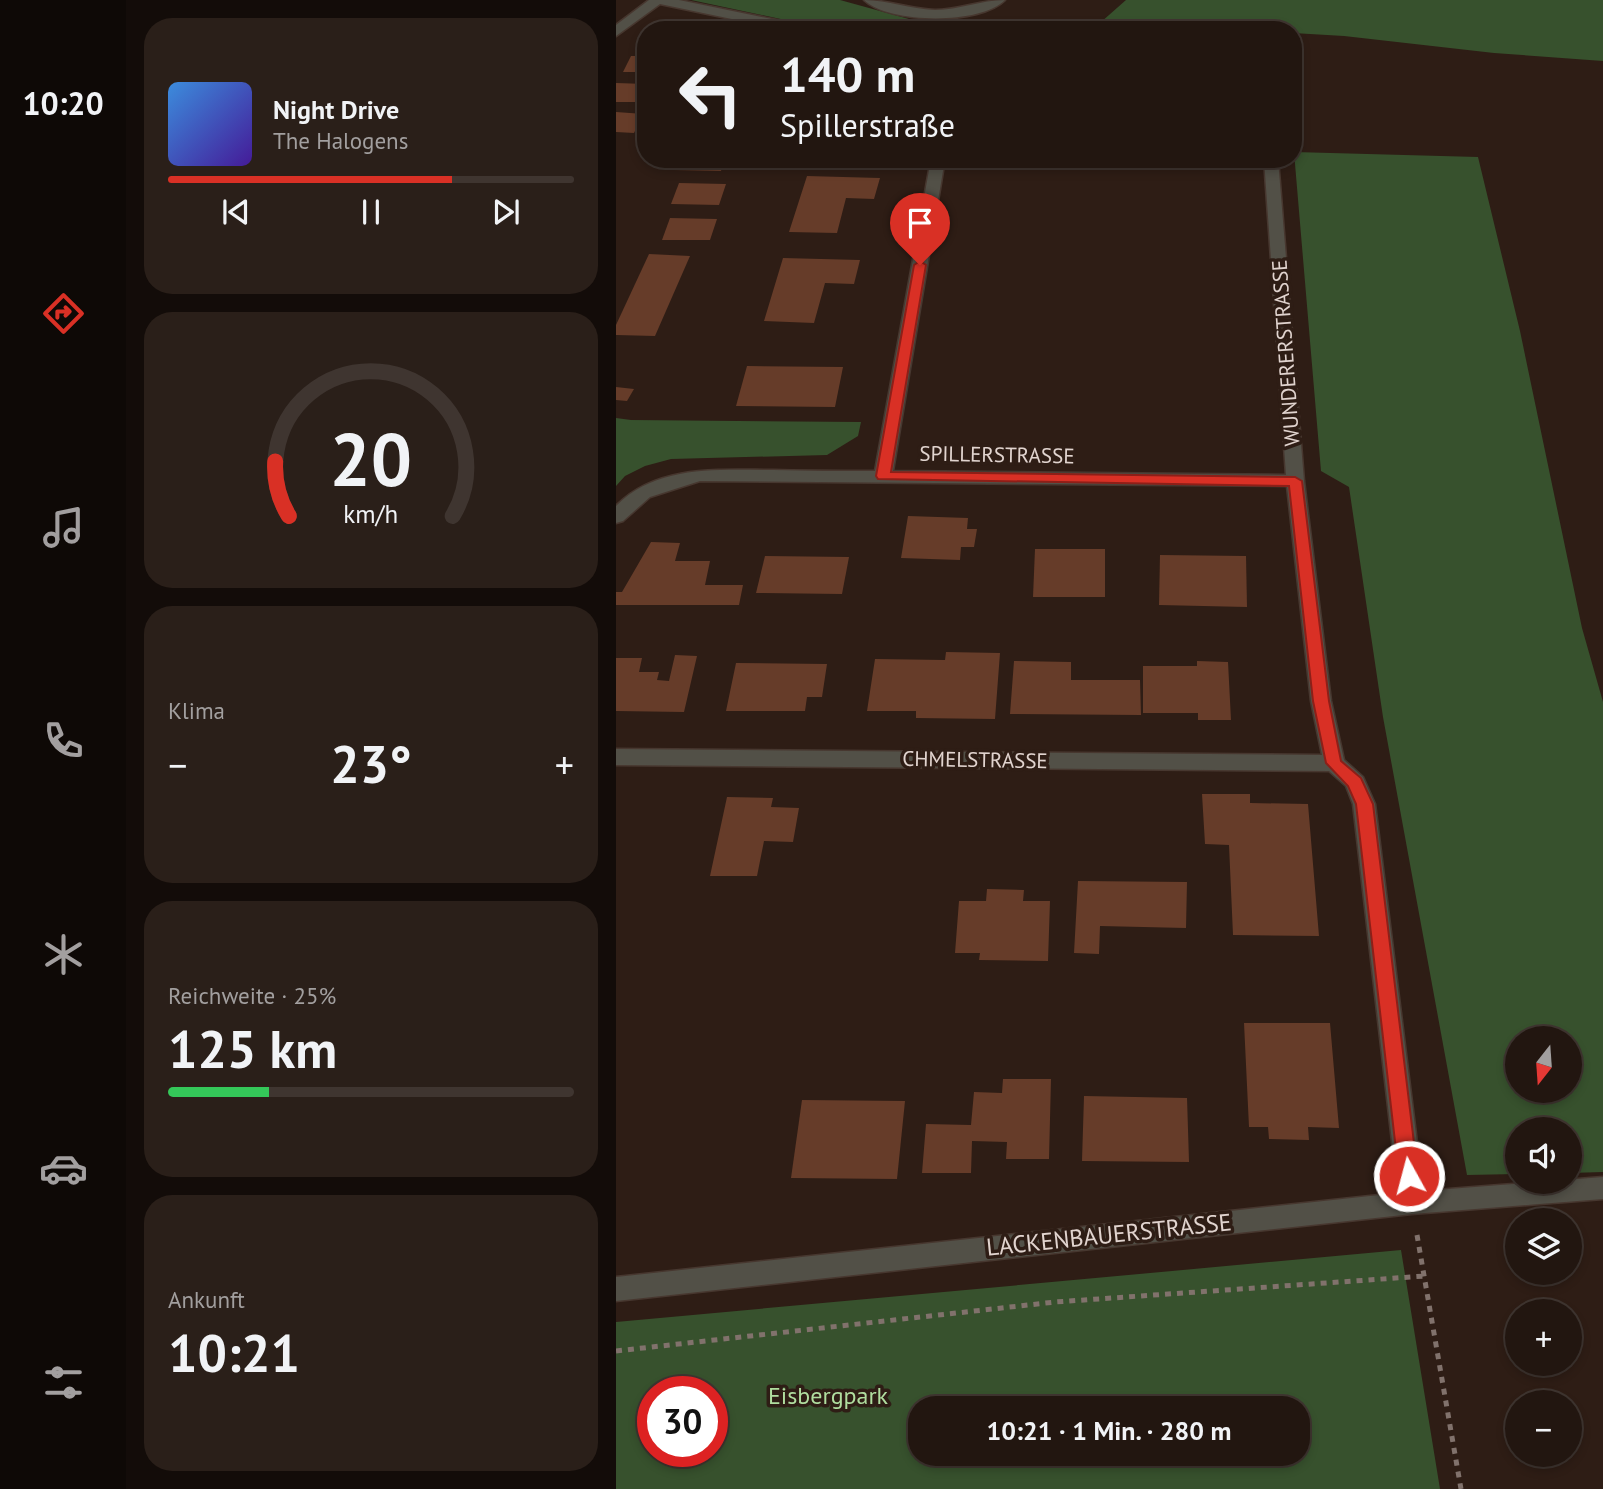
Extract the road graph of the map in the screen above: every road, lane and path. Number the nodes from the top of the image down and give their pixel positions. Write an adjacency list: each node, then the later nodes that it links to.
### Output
1 (658, 0): 4 (street); 5 (street)
2 (872, 0): 3 (street)
3 (998, 0)
4 (762, 21)
5 (616, 32)
6 (936, 168): 8 (street)
7 (1272, 168): 9 (street, WUNDERERSTRASSE)
8 (883, 476): 9 (street, SPILLERSTRASSE); 10 (street, SPILLERSTRASSE)
9 (1295, 481): 12 (street, WUNDERERSTRASSE)
10 (616, 517)
11 (616, 757): 12 (street, CHMELSTRASSE)
12 (1334, 763): 14 (street)
13 (1603, 1188): 14 (street, LACKENBAUERSTRASSE)
14 (1412, 1203): 15 (path); 16 (street, LACKENBAUERSTRASSE)
15 (1425, 1276): 17 (path); 18 (path)
16 (616, 1289)
17 (616, 1351)
18 (1461, 1489)

